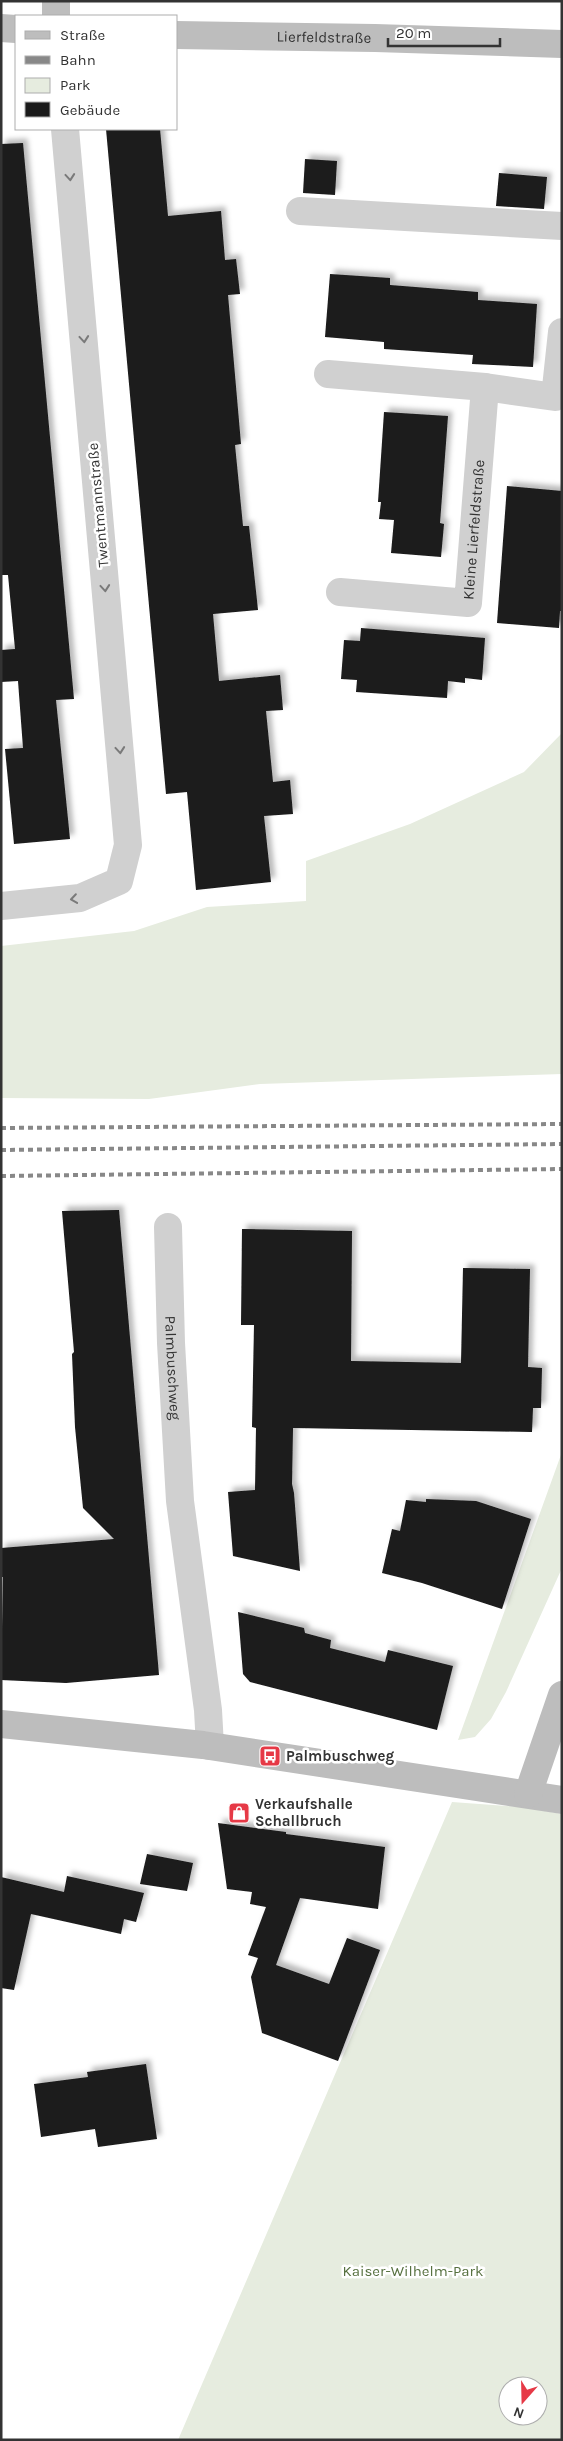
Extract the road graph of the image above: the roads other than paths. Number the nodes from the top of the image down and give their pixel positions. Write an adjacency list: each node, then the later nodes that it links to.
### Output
1 (56, 1): 2 (street)
2 (56, 15)
3 (1, 28): 4 (street)
4 (15, 29)
5 (178, 35): 6 (street, Lierfeldstraße)
6 (562, 44)
7 (65, 130): 14 (street, Twentmannstraße, one-way to 14)
8 (300, 211): 9 (street)
9 (562, 226)
10 (562, 332): 12 (street)
11 (328, 374): 12 (street)
12 (485, 387): 13 (street, Kleine Lierfeldstraße)
13 (340, 592)
14 (1, 906)
15 (168, 1227): 18 (street, Palmbuschweg)
16 (562, 1695): 19 (street)
17 (1, 1724): 18 (street)
18 (210, 1746): 19 (street)
19 (528, 1794): 20 (street)
20 (562, 1800)

